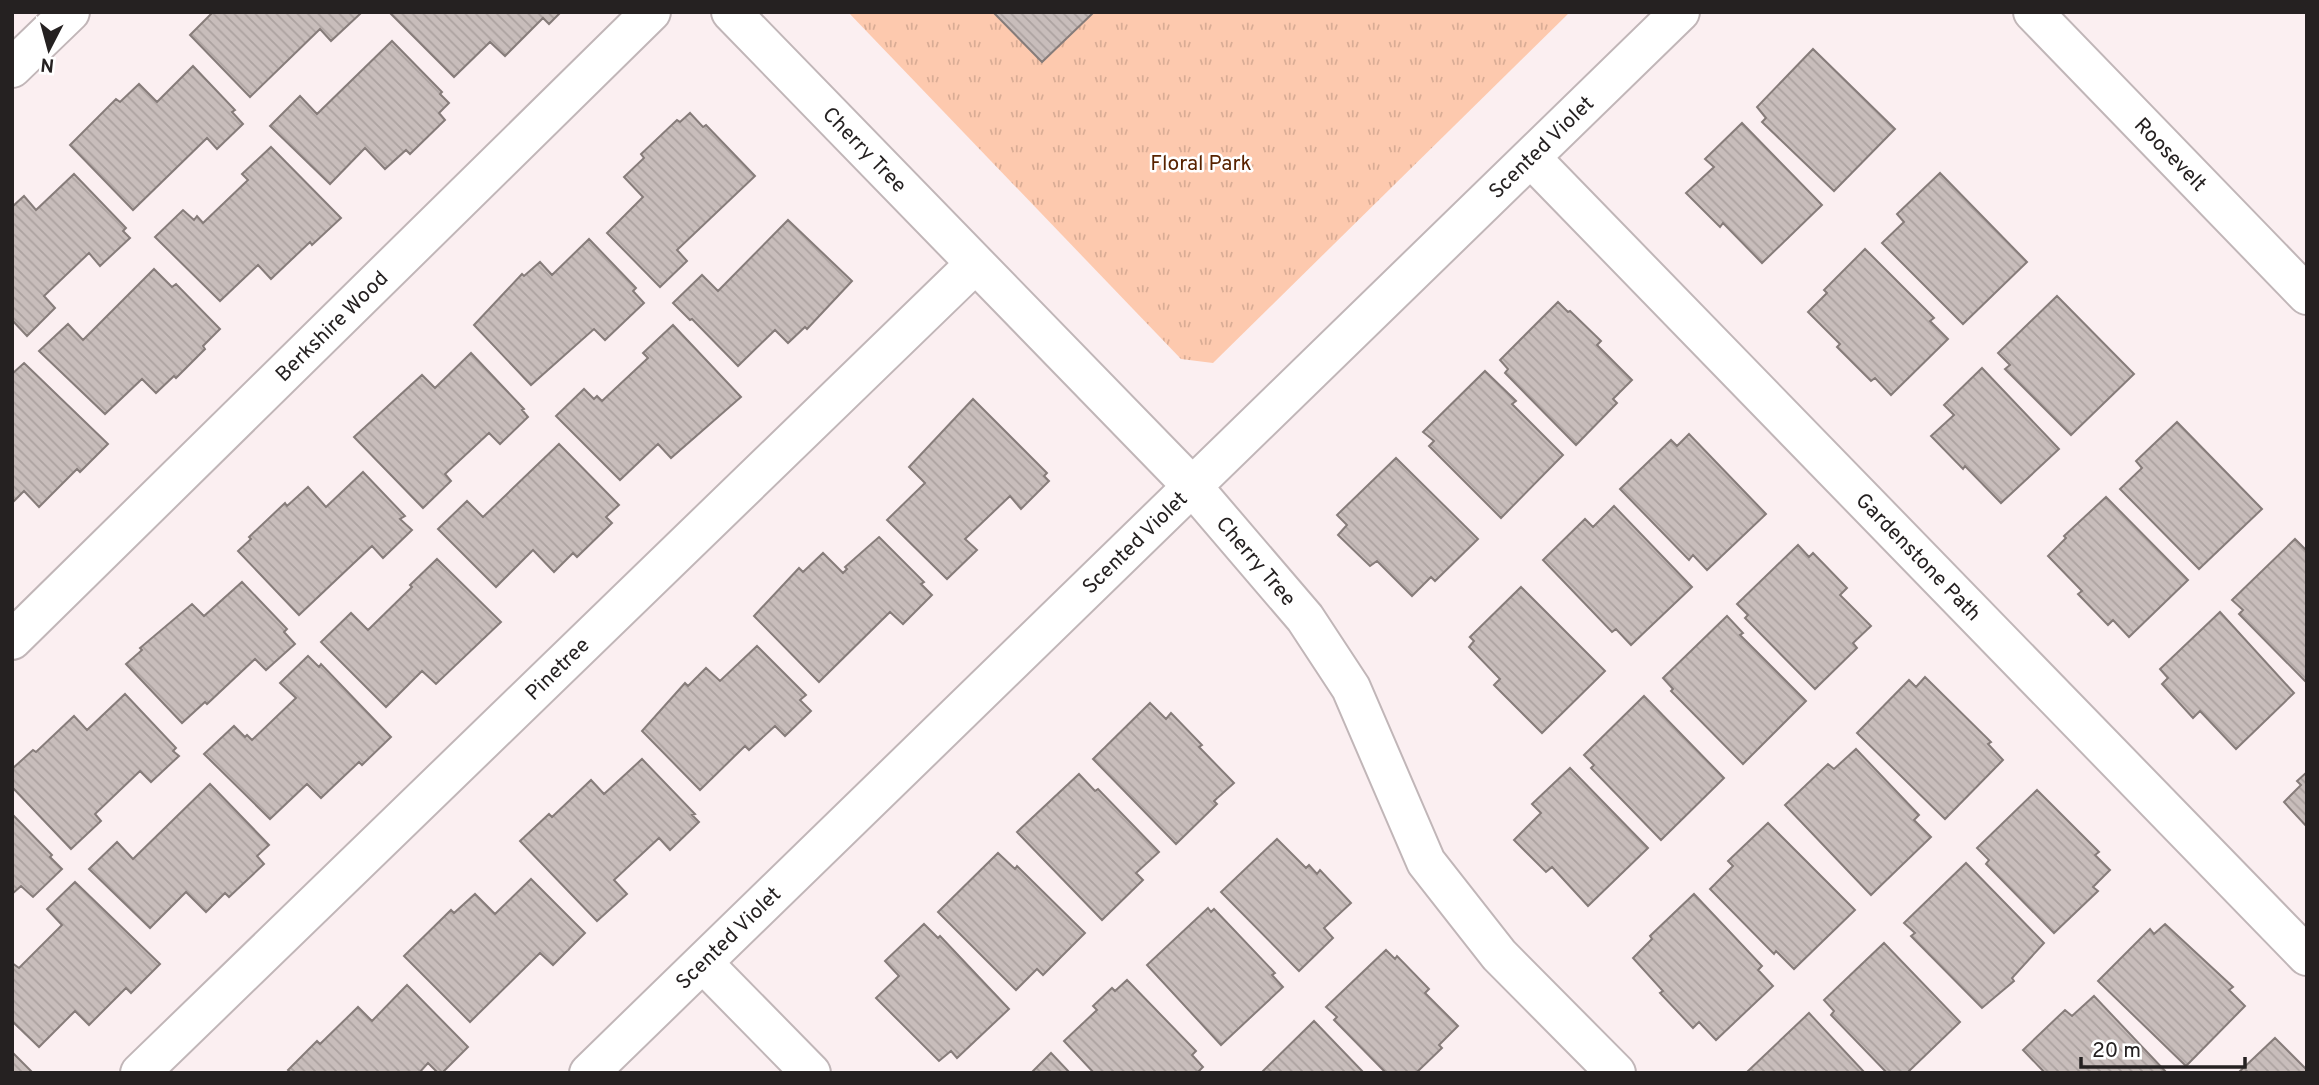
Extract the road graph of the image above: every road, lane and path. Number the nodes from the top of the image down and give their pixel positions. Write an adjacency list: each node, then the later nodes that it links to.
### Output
1 (70, 12): 6 (street)
2 (651, 12): 11 (street, Berkshire Wood)
3 (732, 12): 8 (street, Cherry Tree)
4 (1680, 12): 7 (street, Scented Violet)
5 (2033, 12): 9 (street, Roosevelt)
6 (12, 68)
7 (1531, 158): 10 (street, Scented Violet); 12 (street, Gardenstone Path)
8 (975, 264): 10 (street, Cherry Tree); 14 (street, Pinetree)
9 (2307, 295)
10 (1192, 486): 13 (street, Scented Violet); 17 (street, Cherry Tree)
11 (12, 639)
12 (2307, 956)
13 (703, 963): 15 (street, Scented Violet); 16 (street)
14 (140, 1073)
15 (589, 1073)
16 (811, 1073)
17 (1616, 1073)

